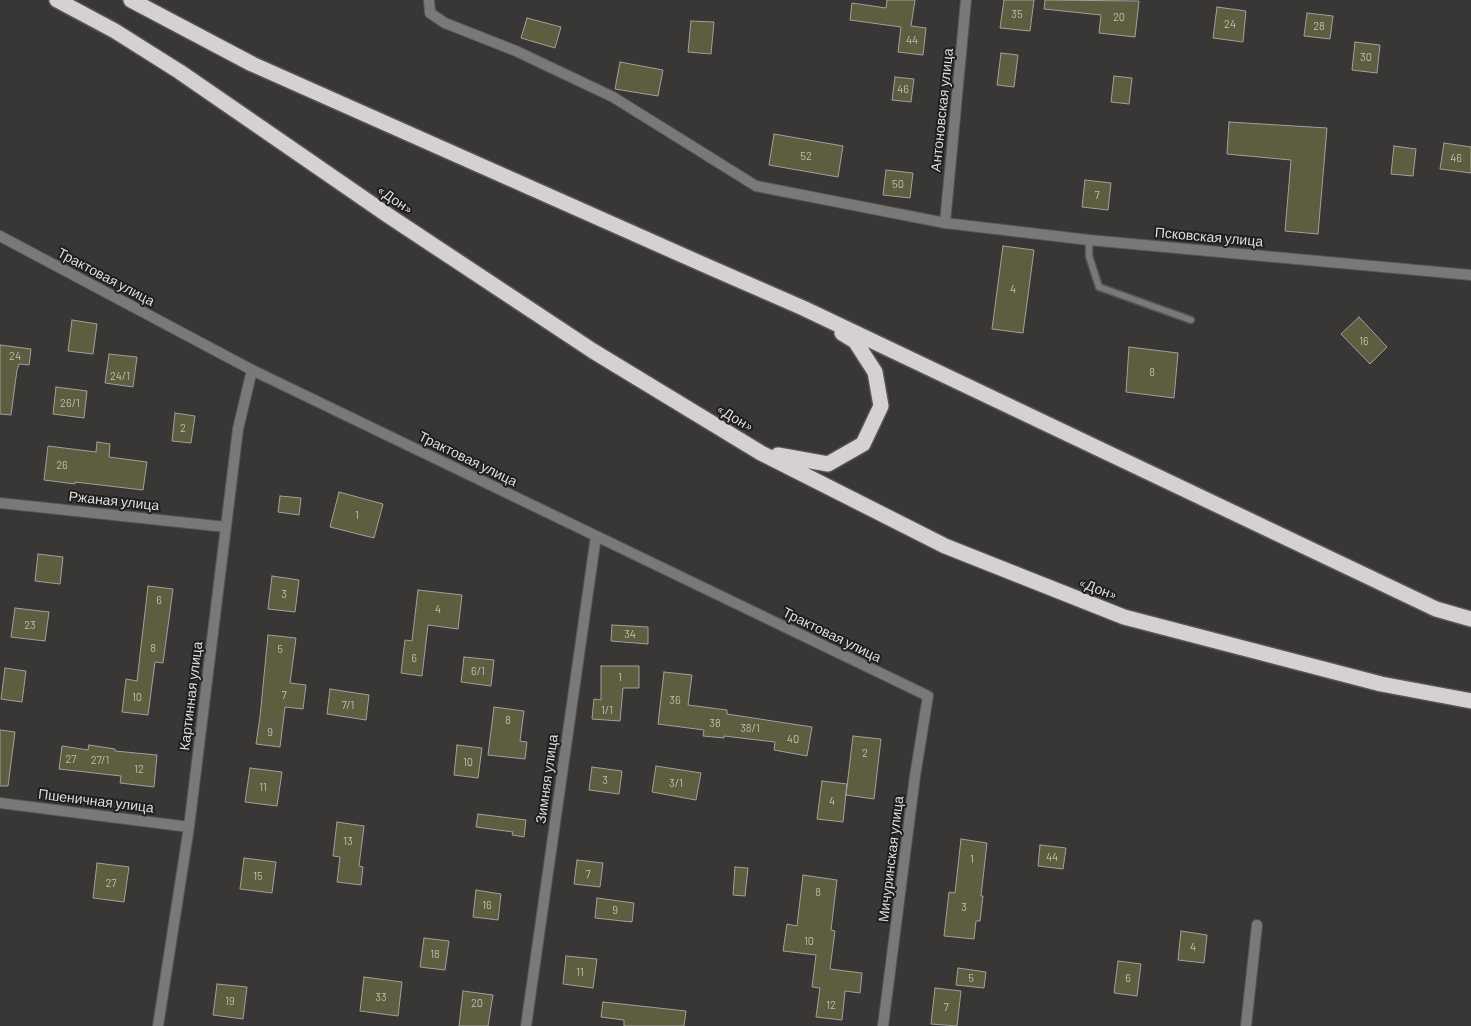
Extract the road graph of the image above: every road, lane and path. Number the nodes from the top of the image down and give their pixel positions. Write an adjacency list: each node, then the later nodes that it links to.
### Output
1 (57, 0): 12 (highway, «Дон»)
2 (131, 0): 9 (highway)
3 (428, 0): 5 (street, Псковская улица)
4 (966, 0): 5 (street, Антоновская улица)
5 (944, 223): 7 (street, Псковская улица)
6 (0, 236): 11 (street, Трактовая улица)
7 (1089, 240): 8 (street, Псковская улица); 10 (lane)
8 (1471, 275)
9 (803, 308): 12 (highway); 16 (highway)
10 (1191, 320)
11 (252, 370): 14 (street, Картинная улица); 15 (street, Трактовая улица)
12 (761, 453): 18 (highway, «Дон»)
13 (0, 503): 14 (street, Ржаная улица)
14 (226, 527): 20 (street, Картинная улица)
15 (596, 536): 17 (street, Трактовая улица); 23 (street, Зимняя улица)
16 (1471, 619)
17 (928, 696): 24 (street, Мичуринская улица)
18 (1471, 701)
19 (0, 803): 20 (street, Пшеничная улица)
20 (189, 827): 22 (street, Картинная улица)
21 (1257, 925): 25 (street)
22 (158, 1026)
23 (526, 1026)
24 (884, 1026)
25 (1246, 1026)

